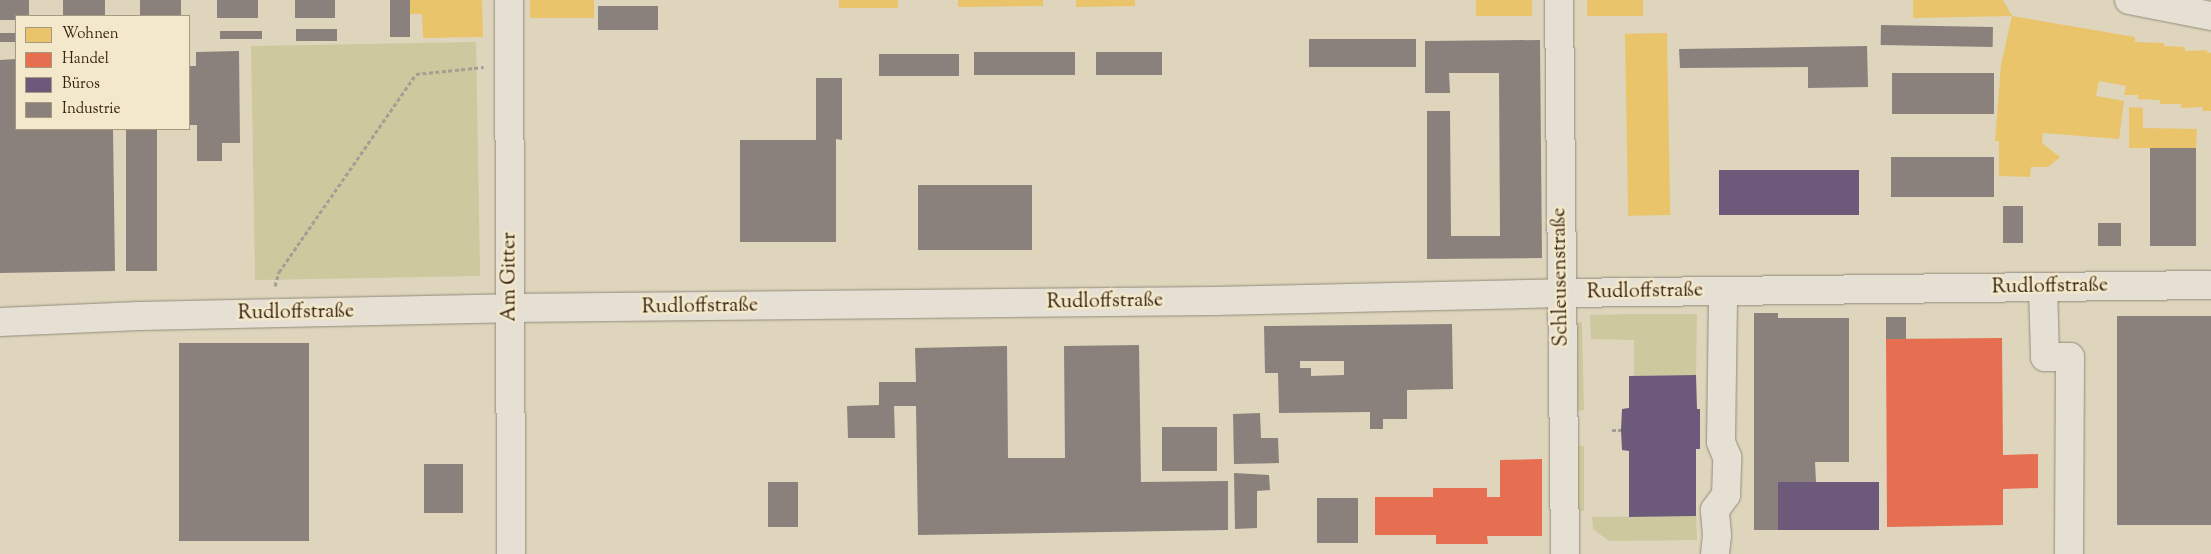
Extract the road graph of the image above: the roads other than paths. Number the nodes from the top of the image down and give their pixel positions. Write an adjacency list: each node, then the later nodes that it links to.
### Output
1 (509, 0): 9 (street, Am Gitter)
2 (1559, 0): 8 (street, Schleusenstraße)
3 (2129, 0): 4 (street)
4 (2211, 16)
5 (2211, 285): 6 (street, Rudloffstraße)
6 (2043, 288): 7 (street, Rudloffstraße); 14 (street)
7 (1723, 291): 8 (street, Rudloffstraße); 13 (street)
8 (1562, 293): 9 (street, Rudloffstraße); 12 (street, Schleusenstraße)
9 (510, 308): 10 (street, Rudloffstraße); 11 (street, Am Gitter)
10 (0, 322)
11 (510, 554)
12 (1565, 554)
13 (1715, 554)
14 (2069, 554)

